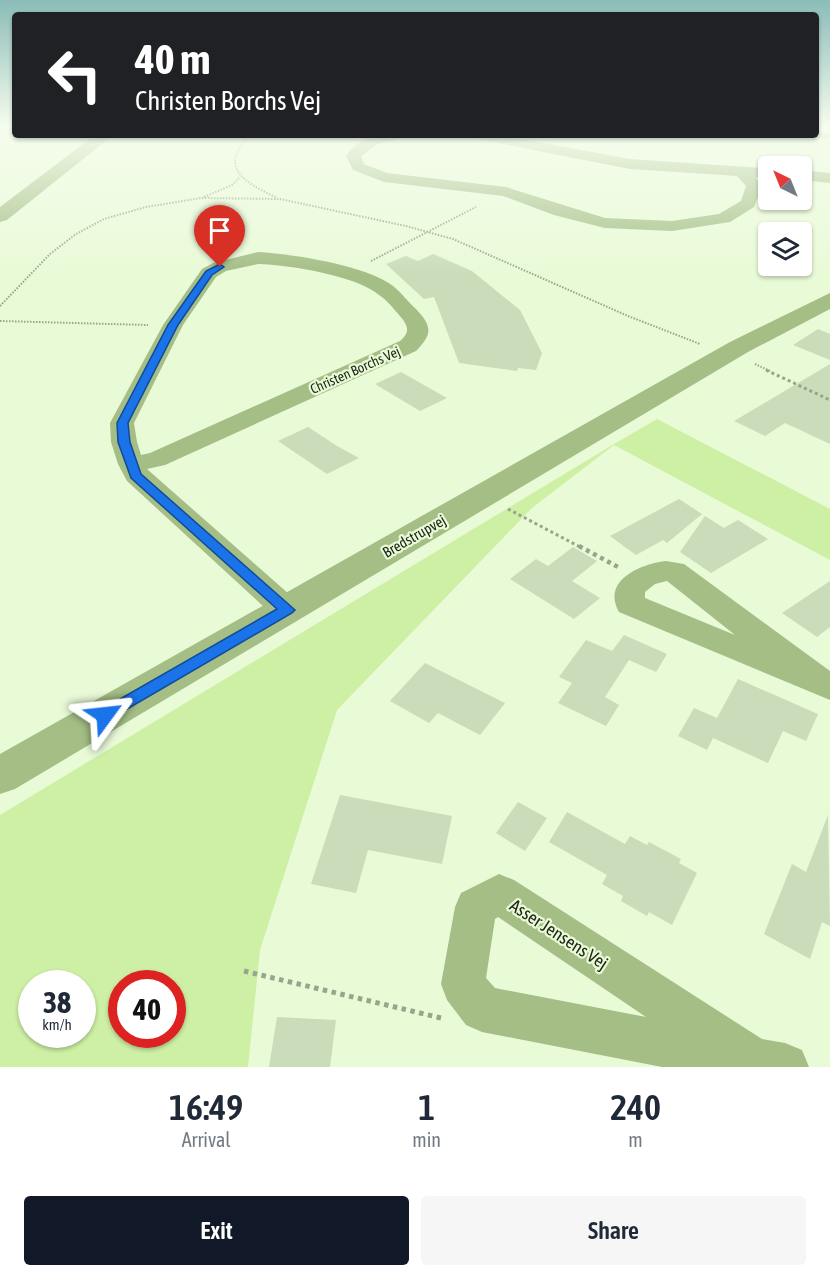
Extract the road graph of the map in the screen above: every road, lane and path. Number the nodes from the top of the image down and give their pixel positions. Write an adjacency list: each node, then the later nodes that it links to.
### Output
1 (52, 176): 10 (street)
2 (381, 176): 7 (street)
3 (745, 176): 7 (street)
4 (812, 176): 6 (street)
5 (240, 177): 8 (path); 9 (path)
6 (830, 178)
7 (506, 192): 11 (path)
8 (201, 198)
9 (280, 199)
10 (0, 216)
11 (350, 273): 14 (street, Christen Borchs Vej); 17 (street, Christen Borchs Vej)
12 (830, 300): 20 (street, Bredstrupvej)
13 (0, 321): 14 (path)
14 (173, 325): 17 (street, Christen Borchs Vej)
15 (750, 362): 16 (path)
16 (830, 400)
17 (131, 464): 20 (street, Christen Borchs Vej)
18 (507, 508): 19 (path)
19 (640, 579): 21 (street); 21 (street)
20 (287, 610): 22 (street, Bredstrupvej)
21 (824, 684)
22 (0, 776)
23 (244, 971): 24 (path)
24 (474, 998): 25 (street, Asser Jensens Vej); 25 (street, Asser Jensens Vej)
25 (767, 1063)

